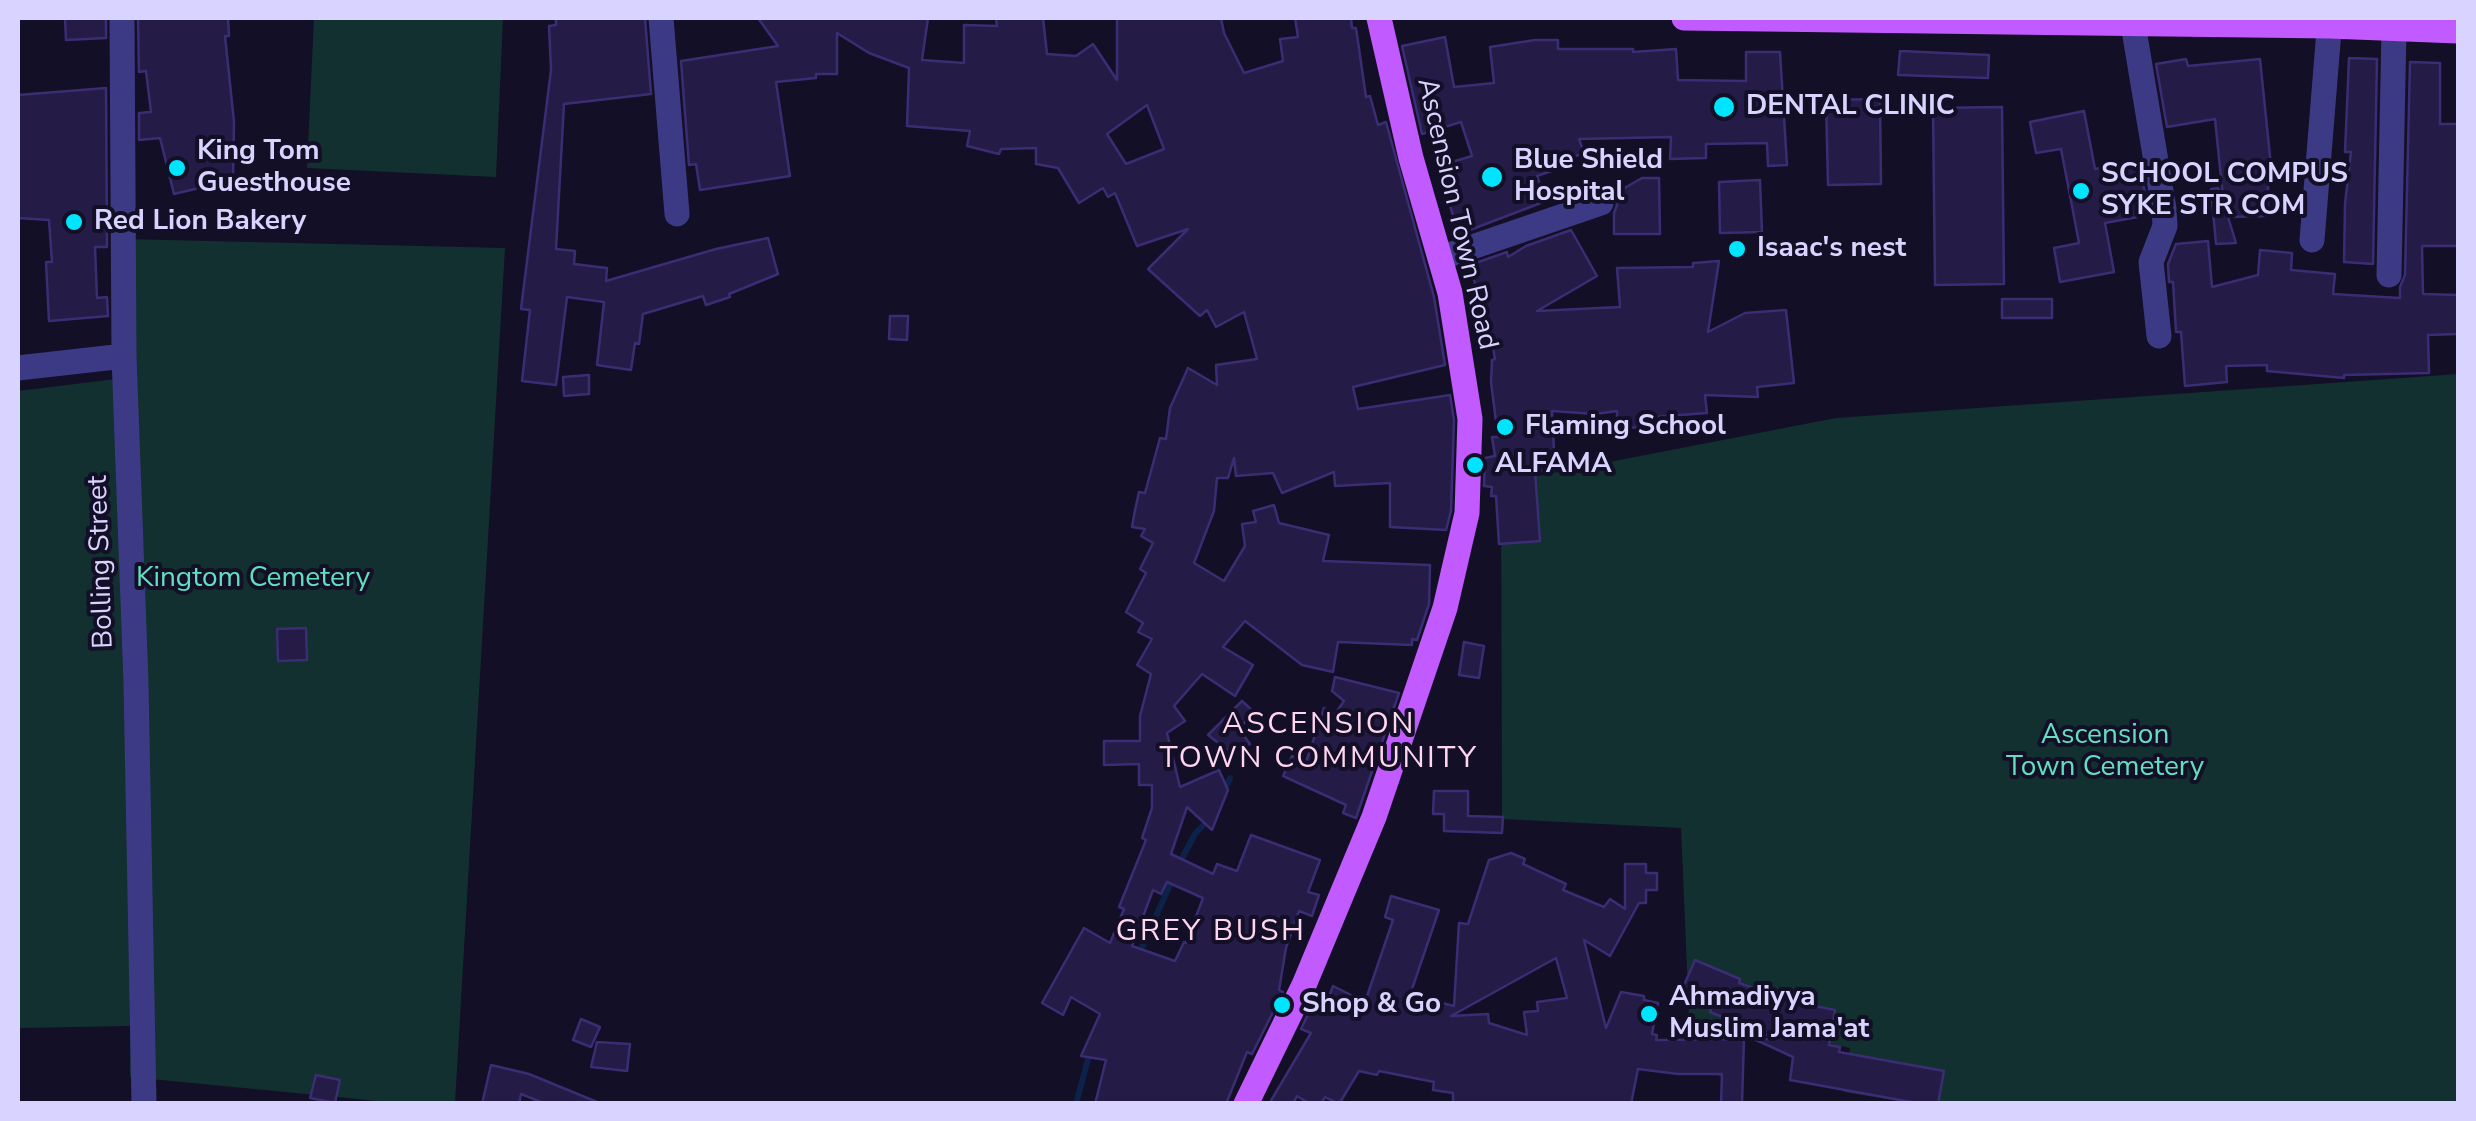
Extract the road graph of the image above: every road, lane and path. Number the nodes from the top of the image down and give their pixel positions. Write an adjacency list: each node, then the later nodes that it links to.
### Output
1 (122, 18): 15 (street, Bolling Street)
2 (661, 18): 10 (street)
3 (1379, 18): 12 (main road, Ascension Town Road)
4 (1684, 18): 5 (main road)
5 (2133, 21): 6 (main road); 14 (street)
6 (2330, 22): 7 (main road); 11 (street)
7 (2394, 30): 8 (main road); 13 (street)
8 (2458, 31)
9 (1601, 203): 12 (street)
10 (677, 214)
11 (2312, 240)
12 (1440, 258): 18 (main road, Ascension Town Road)
13 (2389, 274)
14 (2160, 336)
15 (124, 356): 16 (street); 17 (street, Bolling Street)
16 (18, 368)
17 (144, 1104)
18 (1246, 1104)

